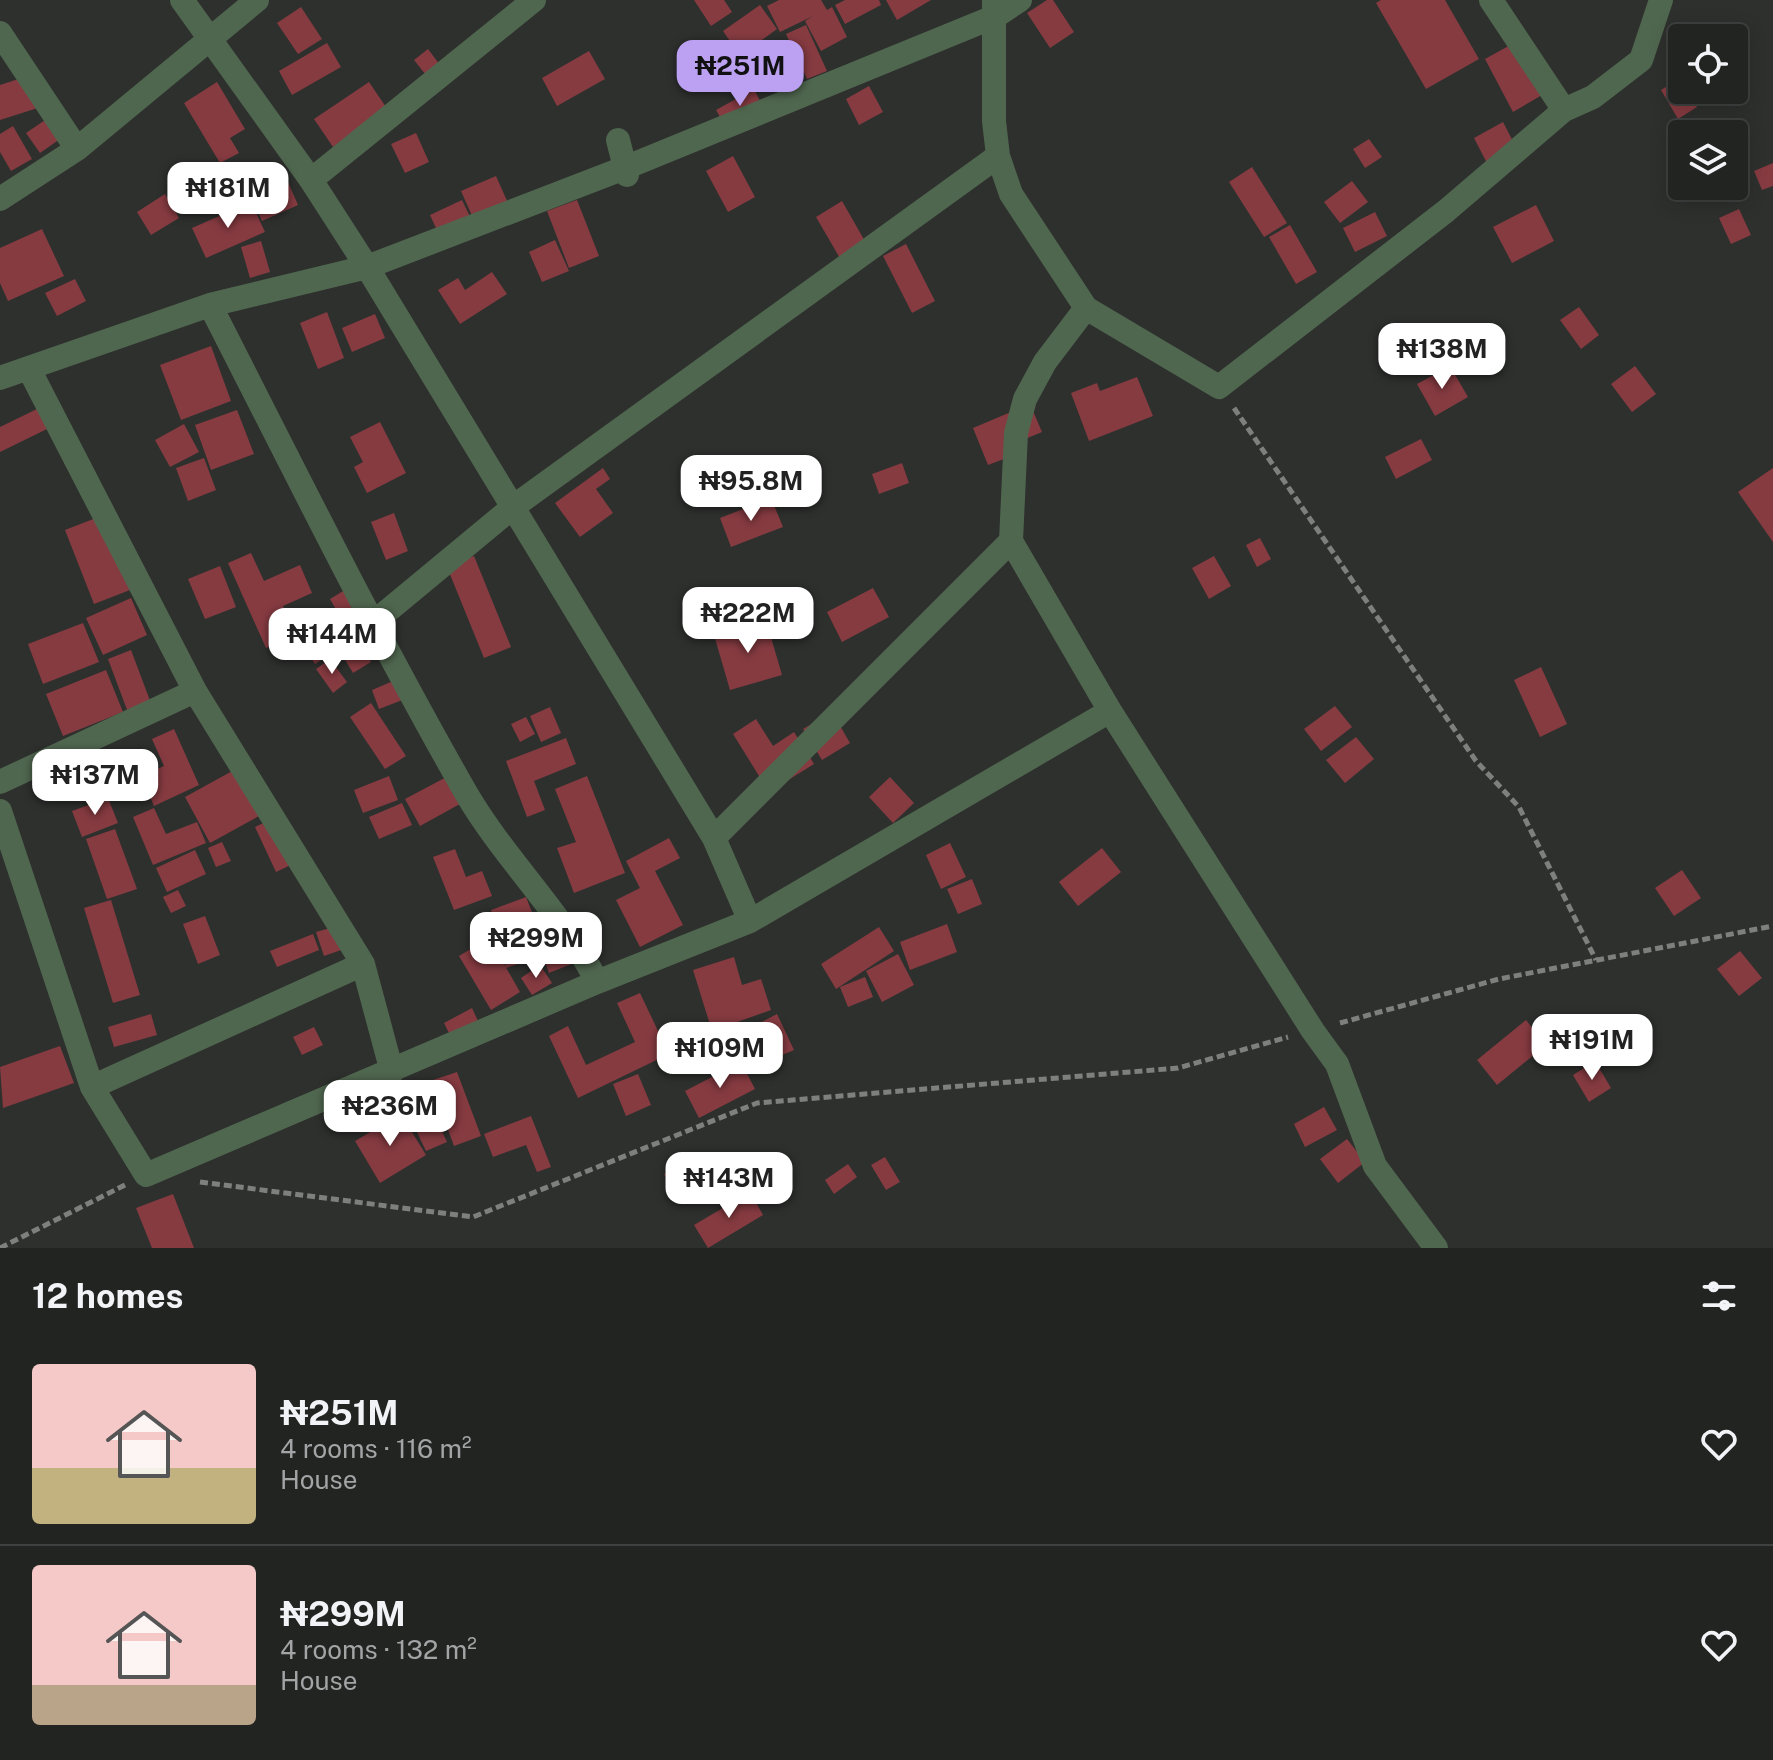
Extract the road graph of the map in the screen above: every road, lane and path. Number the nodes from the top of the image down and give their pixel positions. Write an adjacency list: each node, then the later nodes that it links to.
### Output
1 (182, 0): 9 (street)
2 (257, 0): 9 (street)
3 (1020, 0): 7 (street)
4 (1491, 0): 10 (street)
5 (1661, 0): 10 (street)
6 (522, 3): 15 (street)
7 (995, 8): 13 (street); 14 (street)
8 (0, 33): 12 (street)
9 (208, 41): 12 (street); 15 (street)
10 (1564, 110): 22 (street)
11 (618, 140): 14 (street)
12 (77, 149): 16 (street)
13 (998, 156): 19 (street); 23 (street)
14 (627, 171): 17 (street)
15 (311, 180): 17 (street)
16 (0, 199)
17 (367, 267): 18 (street); 23 (street)
18 (210, 305): 20 (street); 25 (street)
19 (1086, 308): 22 (street); 24 (street)
20 (29, 369): 21 (street); 26 (street)
21 (0, 378)
22 (1219, 387): 33 (path)
23 (513, 507): 25 (street); 30 (street)
24 (1011, 541): 27 (street); 30 (street)
25 (373, 623): 35 (street)
26 (195, 691): 28 (street); 34 (street)
27 (1110, 711): 31 (street); 36 (street)
28 (0, 782)
29 (0, 811): 38 (street)
30 (714, 838): 31 (street)
31 (750, 921): 35 (street)
32 (1773, 926): 33 (path)
33 (1596, 960): 36 (path)
34 (363, 964): 37 (street); 38 (street)
35 (597, 982): 37 (street)
36 (1313, 1031): 40 (path); 42 (street)
37 (392, 1072): 39 (street)
38 (92, 1087): 39 (street)
39 (146, 1175): 41 (path)
40 (192, 1181)
41 (0, 1248)
42 (1436, 1248)

